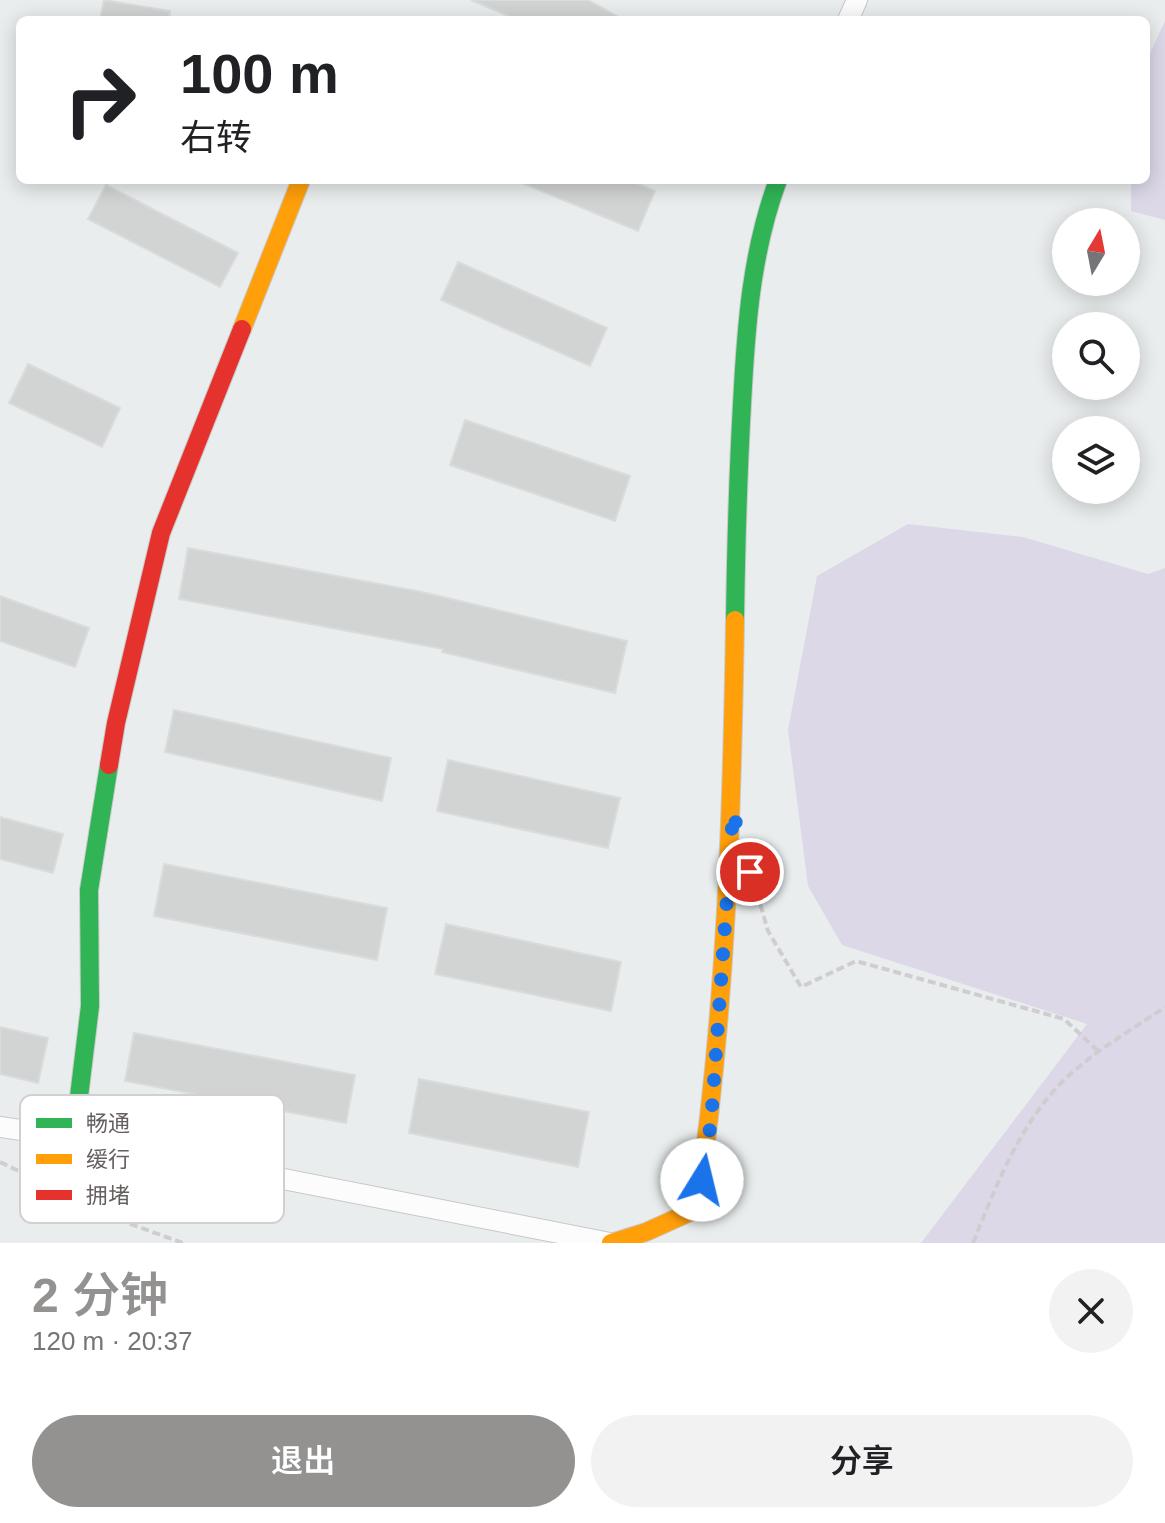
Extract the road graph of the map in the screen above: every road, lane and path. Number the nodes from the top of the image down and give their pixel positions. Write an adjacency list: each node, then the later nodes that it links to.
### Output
1 (299, 184): 6 (street)
2 (777, 184): 14 (street)
3 (755, 887): 5 (path)
4 (1165, 1007): 5 (path)
5 (1099, 1052): 15 (path)
6 (79, 1095)
7 (0, 1127): 8 (street)
8 (20, 1130)
9 (0, 1162): 10 (path)
10 (20, 1172)
11 (284, 1179): 14 (street)
12 (128, 1223): 13 (path)
13 (183, 1243)
14 (611, 1243)
15 (973, 1243)

